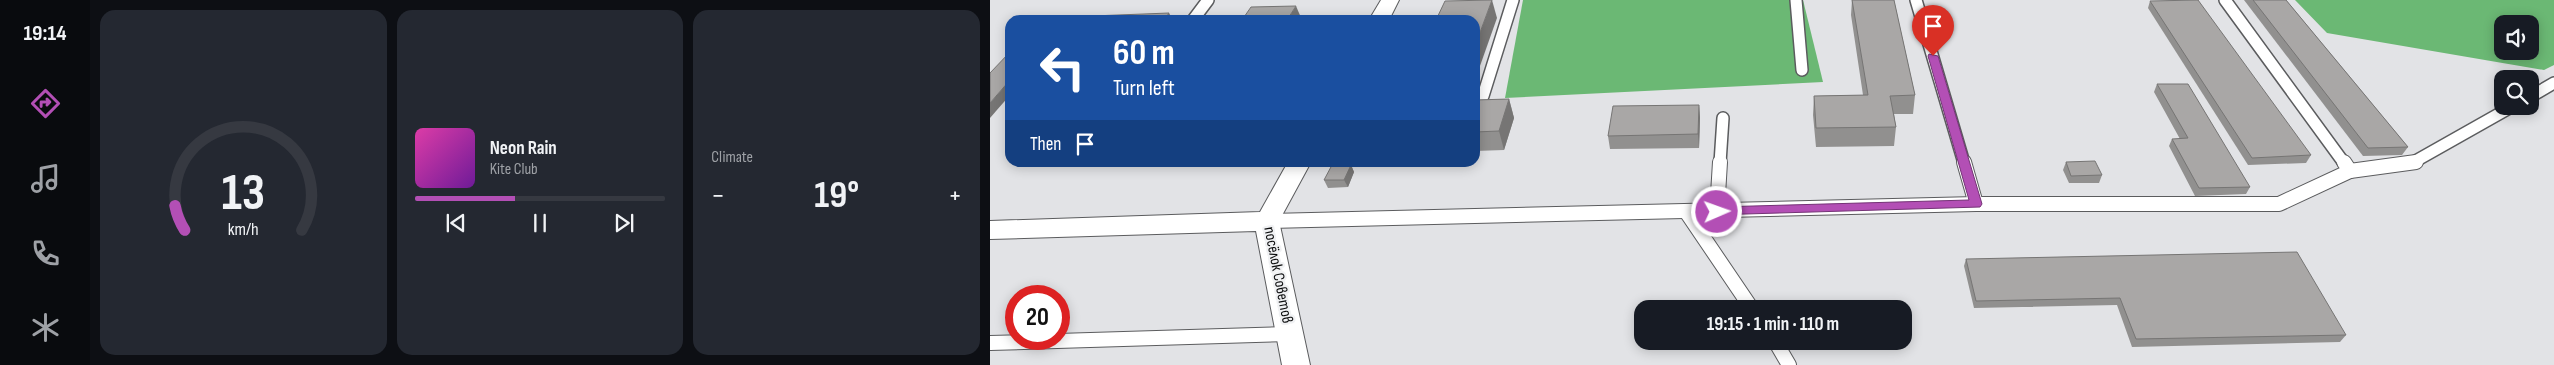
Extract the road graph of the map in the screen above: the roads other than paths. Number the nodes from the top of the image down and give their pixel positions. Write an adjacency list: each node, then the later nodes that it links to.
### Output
1 (1208, 0): 7 (lane)
2 (1390, 0): 8 (street)
3 (1513, 0): 12 (lane)
4 (1796, 0): 9 (lane)
5 (1916, 0): 17 (lane)
6 (2225, 0): 16 (lane)
7 (1197, 15)
8 (1382, 15)
9 (1802, 70)
10 (2554, 83): 11 (lane)
11 (2539, 92)
12 (1483, 96)
13 (2498, 115): 16 (lane)
14 (1723, 118): 18 (lane)
15 (1297, 167): 20 (street, посёлок Советов)
16 (2350, 170): 17 (lane)
17 (1976, 204): 18 (lane)
18 (1717, 212): 19 (lane)
19 (1687, 213): 20 (lane); 22 (lane)
20 (1267, 221): 21 (street); 23 (street, посёлок Советов)
21 (990, 230)
22 (1746, 300)
23 (1290, 334): 24 (lane); 26 (street, посёлок Советов)
24 (990, 343)
25 (1780, 350): 27 (lane)
26 (1296, 365)
27 (1789, 365)

